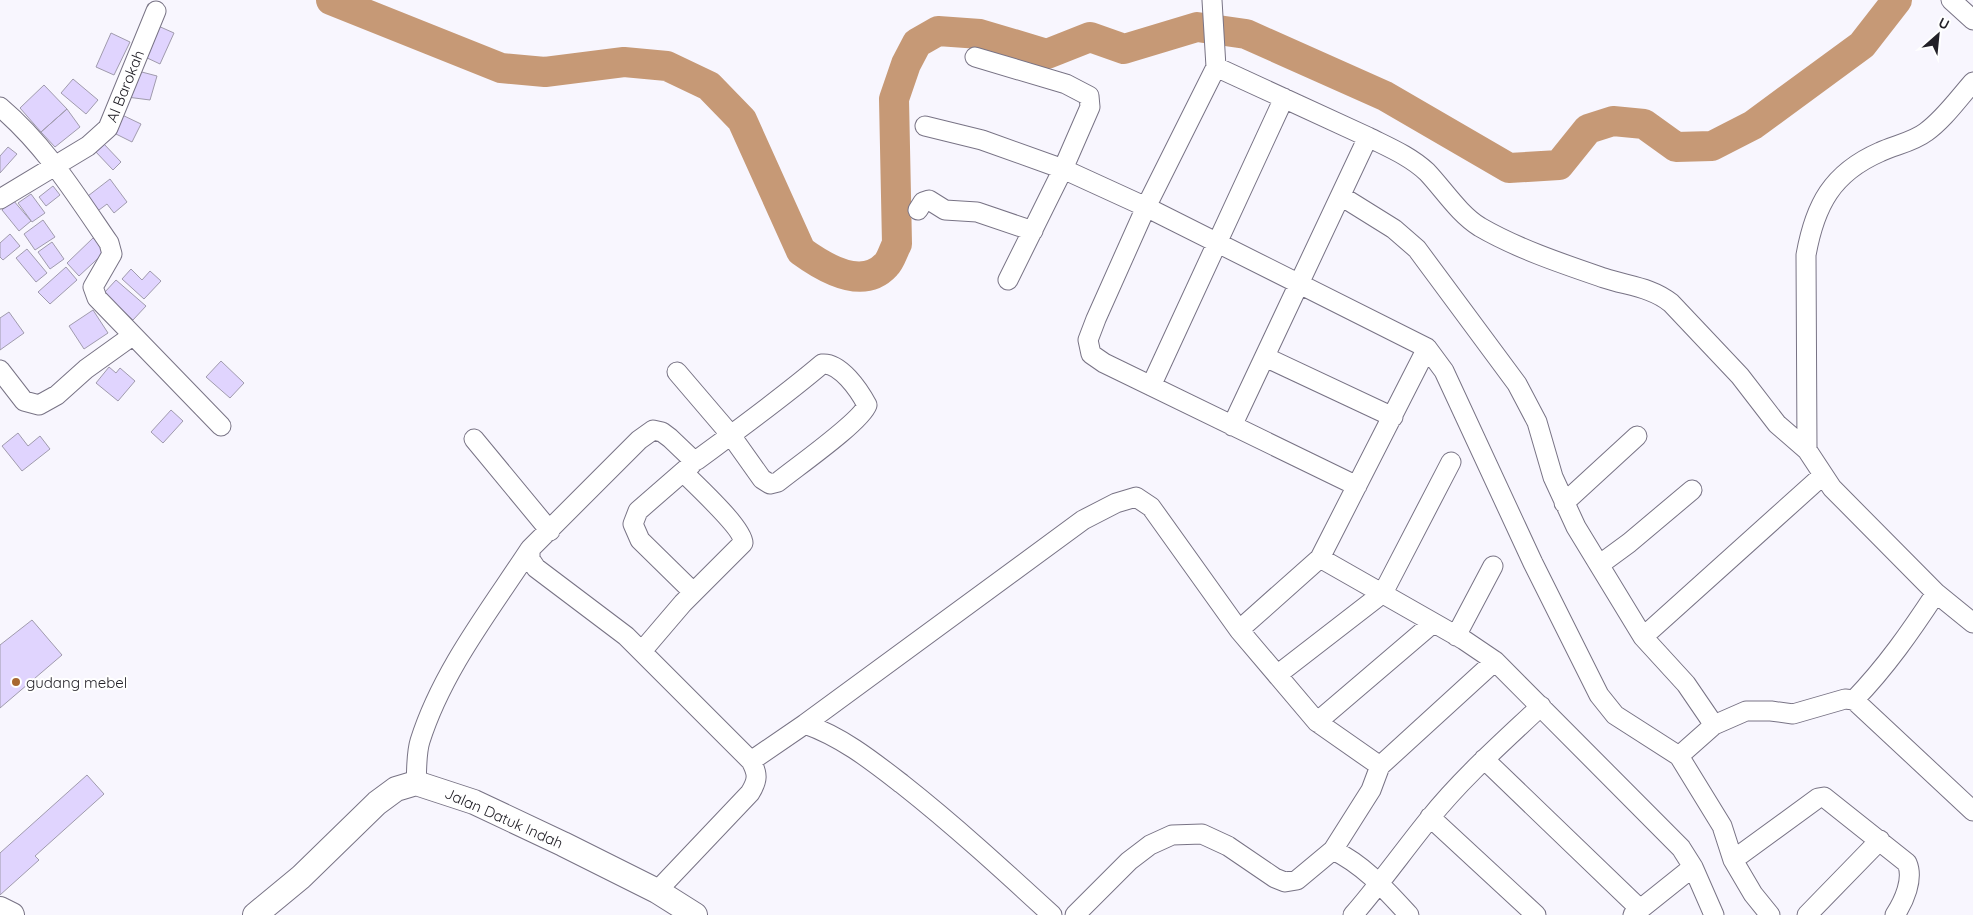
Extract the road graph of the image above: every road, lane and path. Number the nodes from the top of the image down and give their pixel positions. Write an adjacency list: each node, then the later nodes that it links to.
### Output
1 (1951, 0): 4 (street)
2 (1213, 4): 6 (street)
3 (156, 11): 12 (street, Al Barokah)
4 (1973, 20)
5 (975, 57): 13 (street)
6 (1216, 67): 8 (street); 16 (street)
7 (1973, 82): 34 (street)
8 (1284, 98): 11 (street); 19 (street)
9 (0, 107): 12 (street)
10 (925, 126): 13 (street)
11 (1368, 137): 14 (street); 34 (street)
12 (54, 164): 15 (street, Al Barokah); 22 (street)
13 (1062, 169): 16 (street); 18 (street)
14 (1341, 196): 21 (street); 40 (street)
15 (0, 199)
16 (1146, 207): 19 (street); 27 (street)
17 (918, 210): 18 (street)
18 (1033, 231): 20 (street)
19 (1218, 244): 21 (street); 27 (street)
20 (1008, 280)
21 (1299, 285): 23 (street); 24 (street)
22 (132, 336): 25 (street); 29 (street)
23 (1427, 348): 28 (street); 62 (street)
24 (1265, 357): 28 (street); 30 (street)
25 (0, 370)
26 (677, 372): 31 (street)
27 (1151, 386): 30 (street)
28 (1393, 417): 38 (street)
29 (220, 426)
30 (1232, 426): 38 (street)
31 (730, 434): 31 (street); 36 (street)
32 (1637, 436): 40 (street)
33 (474, 439): 41 (street)
34 (1807, 450): 37 (street)
35 (1451, 462): 48 (street)
36 (690, 466): 41 (street); 46 (street); 46 (street)
37 (1822, 476): 47 (street); 53 (street)
38 (1358, 486): 43 (street)
39 (1692, 490): 44 (street)
40 (1564, 503): 44 (street)
41 (550, 531): 42 (street)
42 (530, 549): 54 (street); 66 (street)
43 (1320, 558): 48 (street); 51 (street)
44 (1599, 565): 53 (street)
45 (1493, 566): 52 (street)
46 (693, 592): 54 (street)
47 (1936, 593): 50 (street); 57 (street)
48 (1384, 594): 49 (street); 56 (street)
49 (1433, 623): 52 (street); 59 (street)
50 (1973, 623)
51 (1239, 630): 56 (street); 60 (street)
52 (1456, 636): 55 (street)
53 (1643, 637): 61 (street)
54 (642, 651): 64 (street)
55 (1494, 661): 58 (street); 65 (street)
56 (1277, 675): 59 (street)
57 (1854, 700): 61 (street); 67 (street)
58 (1541, 706): 63 (street); 72 (street)
59 (1317, 722): 65 (street)
60 (805, 724): 64 (street); 80 (street)
61 (1714, 725): 62 (street)
62 (1679, 756): 71 (street)
63 (1484, 759): 68 (street); 76 (street)
64 (751, 761): 74 (street)
65 (1380, 766): 70 (street)
66 (416, 783): 74 (street, Jalan Datuk Indah); 78 (street)
67 (1973, 810)
68 (1430, 817): 73 (street); 84 (street)
69 (1880, 840): 71 (street); 87 (street); 88 (street)
70 (1334, 850): 73 (street); 81 (street)
71 (1733, 860): 86 (street)
72 (1693, 868): 76 (street); 85 (street)
73 (1380, 884): 82 (street); 83 (street)
74 (656, 891): 79 (street, Jalan Datuk Indah)
75 (0, 909): 77 (street)
76 (1636, 912)
77 (12, 915)
78 (255, 915)
79 (695, 915)
80 (1052, 915)
81 (1075, 915)
82 (1354, 915)
83 (1409, 915)
84 (1536, 915)
85 (1714, 915)
86 (1770, 915)
87 (1807, 915)
88 (1894, 915)

